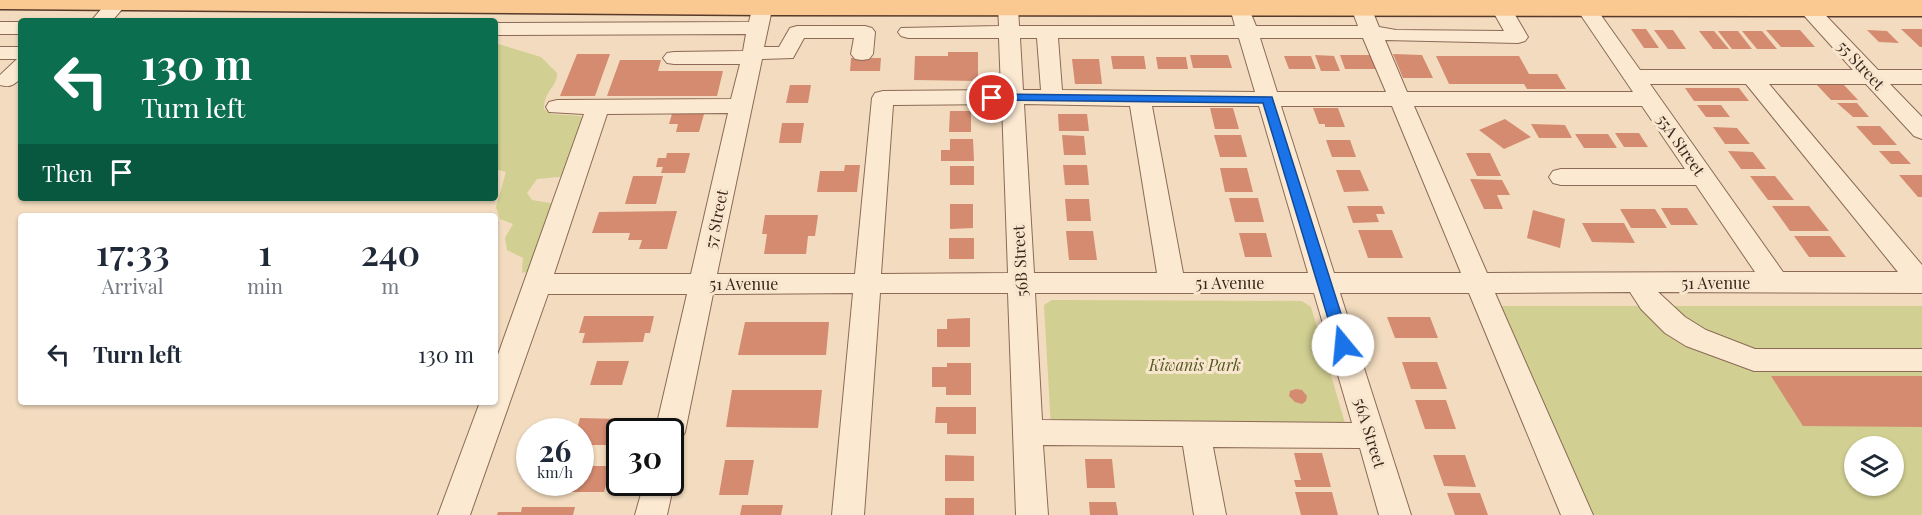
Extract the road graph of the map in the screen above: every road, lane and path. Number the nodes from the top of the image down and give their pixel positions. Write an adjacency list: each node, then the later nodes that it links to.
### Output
1 (0, 1): 2 (main road)
2 (119, 1): 9 (main road); 10 (street)
3 (918, 4): 9 (main road); 11 (main road)
4 (1360, 4): 6 (main road); 12 (main road); 17 (street)
5 (1804, 4): 7 (main road); 8 (main road); 24 (street, 55 Street)
6 (1501, 8): 7 (main road); 17 (street)
7 (1586, 8): 25 (street, 55A Street)
8 (1922, 8)
9 (762, 11): 15 (street); 22 (street, 57 Street)
10 (104, 18)
11 (1009, 19): 12 (main road); 16 (street); 18 (street); 29 (street, 56B Street)
12 (1243, 20): 16 (street); 17 (street); 33 (street, 56A Street)
13 (0, 28): 14 (street)
14 (18, 28)
15 (498, 29)
16 (1047, 32): 28 (street)
17 (1371, 32): 31 (street)
18 (920, 36)
19 (0, 53): 20 (street)
20 (18, 53)
21 (862, 54): 22 (street)
22 (752, 55): 23 (street); 34 (street, 57 Street)
23 (674, 58)
24 (1872, 76): 26 (street); 27 (street); 37 (street, 55 Street)
25 (1634, 77): 26 (street); 32 (street, 55A Street)
26 (1752, 77): 40 (street)
27 (1922, 77)
28 (1052, 97): 29 (street); 30 (street)
29 (1012, 98): 48 (street); 49 (street, 56B Street)
30 (1140, 99): 33 (street); 41 (street)
31 (1398, 99): 32 (street); 33 (street); 43 (street)
32 (1649, 99): 39 (street, 55A Street)
33 (1268, 100): 42 (street, 56A Street)
34 (740, 106): 36 (street); 47 (street, 57 Street)
35 (557, 107): 36 (street)
36 (598, 107): 46 (street)
37 (1922, 130)
38 (1561, 177): 39 (street)
39 (1703, 177): 45 (street, 55A Street)
40 (1922, 282): 45 (street, 51 Avenue)
41 (1172, 283): 42 (street, 51 Avenue); 49 (street, 51 Avenue)
42 (1324, 283): 43 (street, 51 Avenue); 56 (street, 56A Street)
43 (1477, 283): 44 (street, 51 Avenue); 64 (street)
44 (1638, 283): 45 (street, 51 Avenue); 50 (street)
45 (1776, 283)
46 (538, 284): 47 (street, 51 Avenue); 51 (street)
47 (703, 284): 48 (street, 51 Avenue); 53 (street, 57 Street)
48 (867, 284): 49 (street, 51 Avenue); 60 (street)
49 (1021, 284): 54 (street, 56B Street)
50 (1922, 360)
51 (498, 393)
52 (494, 405): 58 (street)
53 (673, 418)
54 (1028, 432): 55 (street); 61 (street, 56B Street)
55 (1196, 434): 56 (street); 62 (street)
56 (1371, 436): 63 (street, 56A Street)
57 (656, 496): 59 (street)
58 (454, 515)
59 (651, 515)
60 (848, 515)
61 (1032, 515)
62 (1210, 515)
63 (1395, 515)
64 (1576, 515)

